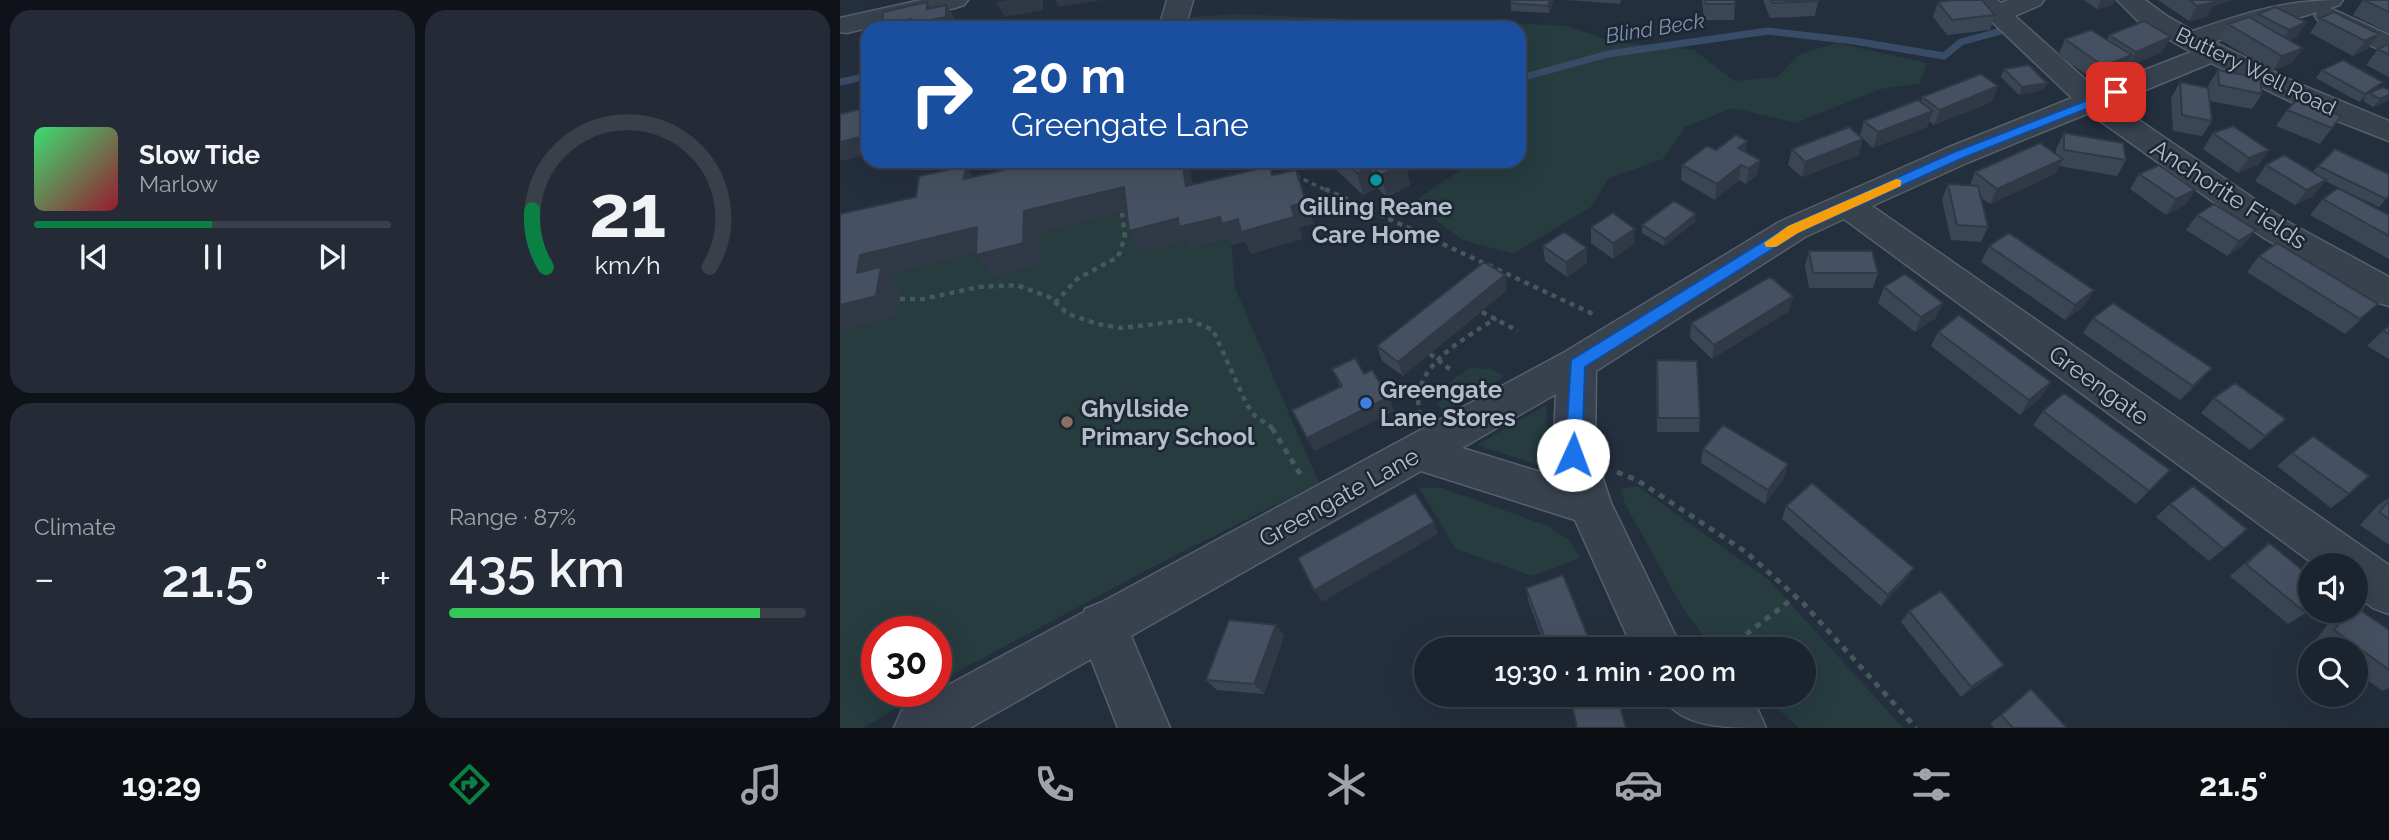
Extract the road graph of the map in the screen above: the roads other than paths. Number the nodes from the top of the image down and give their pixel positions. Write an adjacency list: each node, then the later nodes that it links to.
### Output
1 (955, 0): 7 (street)
2 (1180, 0): 8 (street)
3 (2031, 0): 6 (street)
4 (2130, 0): 12 (street, Buttery Well Road)
5 (2321, 4): 11 (street); 12 (street, Greengate Lane)
6 (1991, 7): 13 (street, Anchorite Fields)
7 (863, 21)
8 (1174, 21)
9 (861, 22): 10 (street)
10 (846, 25)
11 (2389, 46)
12 (2201, 47): 13 (street, Greengate Lane); 14 (street, Buttery Well Road)
13 (2092, 102): 15 (street, Greengate Lane); 16 (street, Anchorite Fields)
14 (2389, 132)
15 (1847, 205): 17 (street, Greengate Lane); 20 (street, Greengate)
16 (2389, 293)
17 (1577, 364): 18 (street, Greengate Lane); 19 (street)
18 (1429, 448): 19 (street); 23 (street, Greengate Lane)
19 (1590, 506): 24 (street)
20 (2333, 553)
21 (2368, 577): 22 (street, Greengate)
22 (2389, 592)
23 (1102, 625): 27 (street, Greengate Lane); 28 (street)
24 (1652, 637)
25 (1682, 707): 29 (street)
26 (1706, 707): 30 (street)
27 (920, 728)
28 (1144, 728)
29 (1689, 728)
30 (1740, 728)

